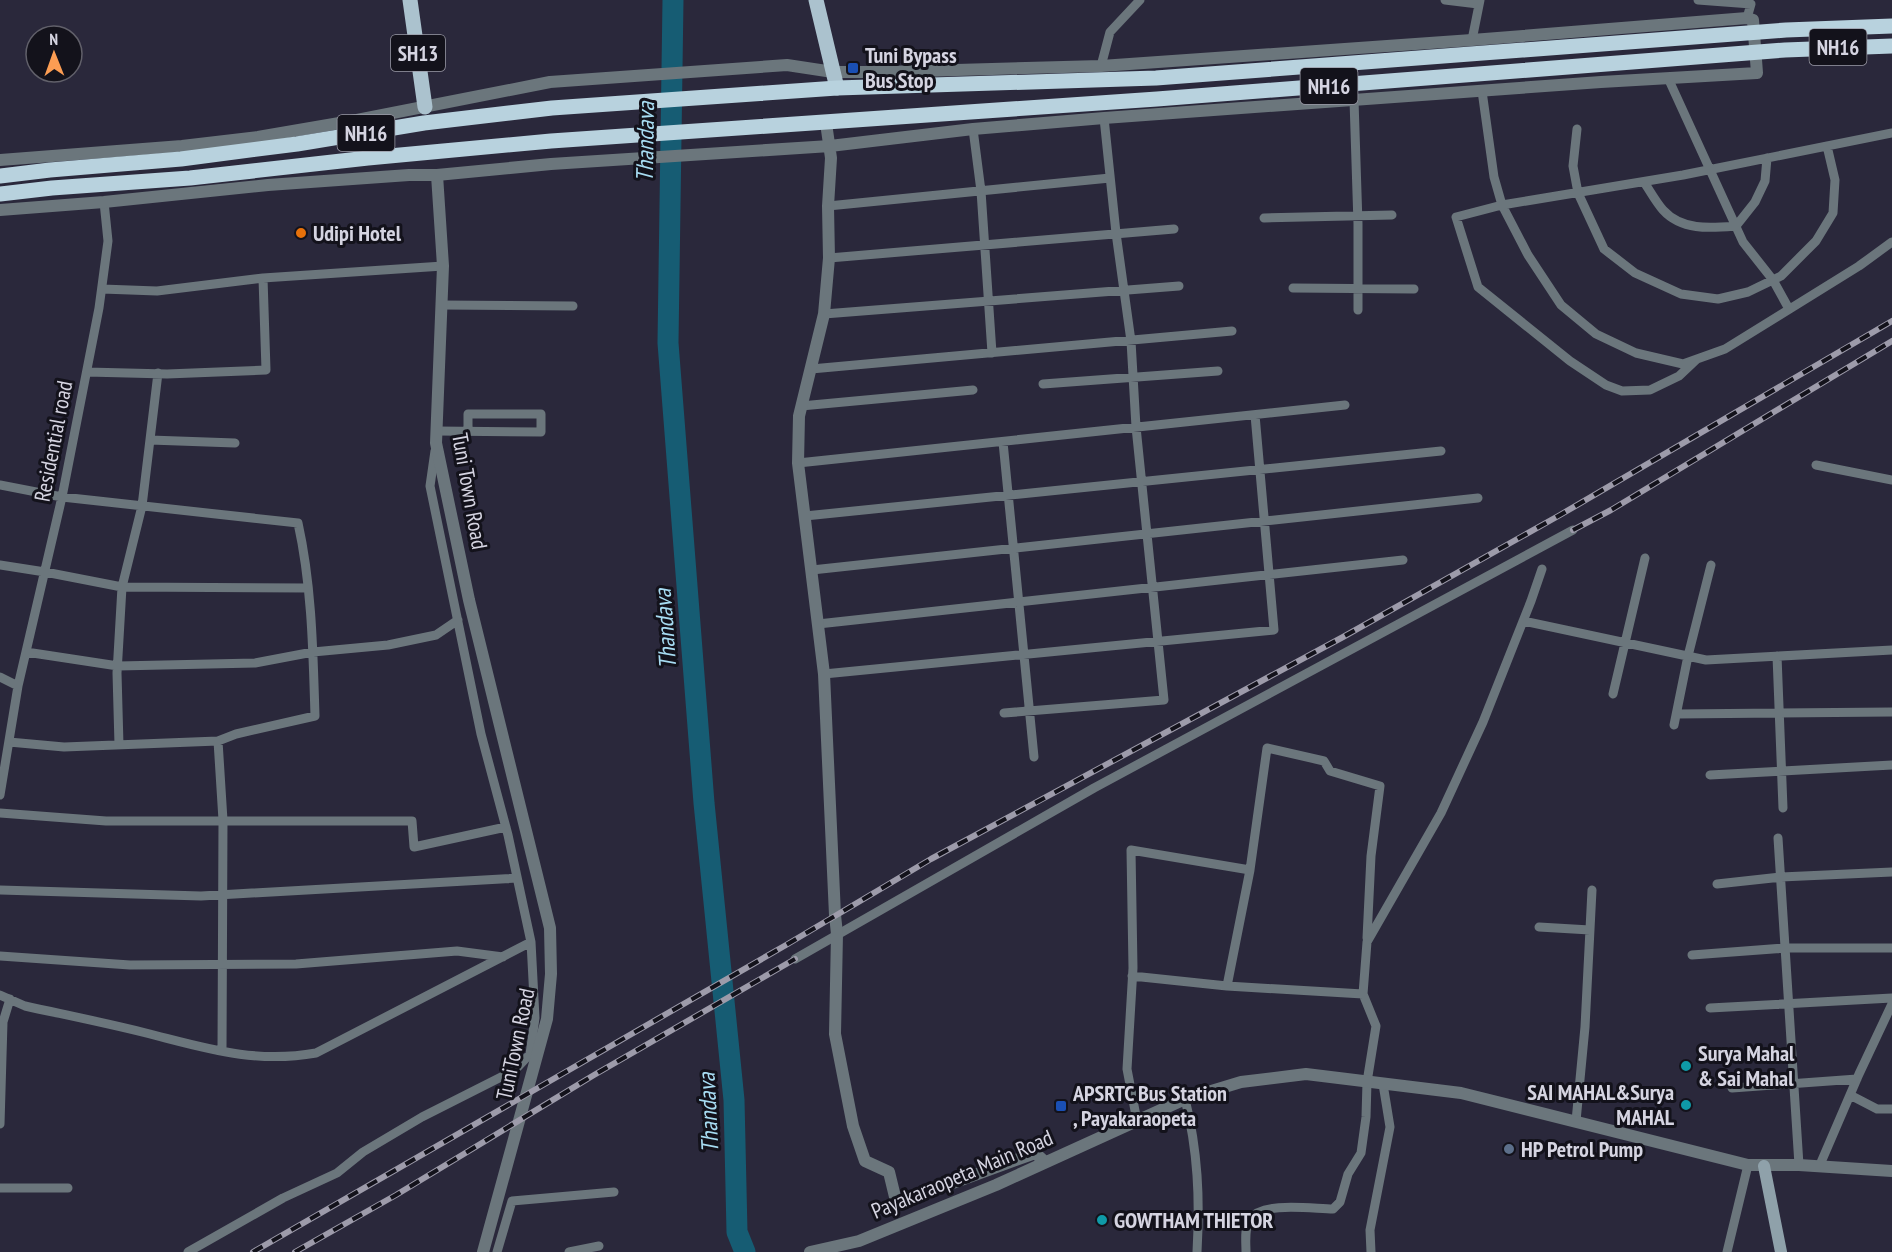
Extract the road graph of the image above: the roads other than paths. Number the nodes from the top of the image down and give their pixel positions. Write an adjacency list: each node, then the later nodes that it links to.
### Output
1 (410, 0): 17 (main road, SH13)
2 (816, 0): 12 (main road)
3 (1140, 0): 11 (street)
4 (1445, 0): 6 (street)
5 (1698, 0): 7 (street)
6 (1479, 2): 9 (street)
7 (1747, 18): 9 (street); 13 (street)
8 (1892, 26): 14 (highway, NH16)
9 (1472, 40): 11 (street)
10 (1892, 46): 19 (highway, NH16)
11 (1101, 66): 12 (street)
12 (833, 72): 14 (main road); 17 (street)
13 (1668, 78): 15 (street); 27 (street)
14 (837, 88): 28 (highway, NH16)
15 (1482, 91): 16 (street); 37 (street)
16 (1354, 100): 18 (street); 40 (street)
17 (425, 107): 26 (street)
18 (1104, 118): 20 (street); 30 (street)
19 (826, 123): 23 (street); 34 (highway, NH16)
20 (973, 129): 23 (street); 32 (street)
21 (1577, 129): 33 (street)
22 (1892, 133): 24 (street)
23 (830, 146): 29 (street); 36 (street)
24 (1827, 146): 25 (street); 51 (street)
25 (1767, 158): 27 (street); 42 (street)
26 (0, 160)
27 (1709, 170): 31 (street); 42 (street)
28 (7, 175)
29 (437, 175): 35 (street); 49 (street, Tuni Town Road)
30 (1110, 178): 32 (street); 45 (street)
31 (1644, 182): 33 (street); 42 (street)
32 (981, 191): 36 (street); 47 (street)
33 (1578, 193): 37 (street); 51 (street)
34 (0, 194)
35 (104, 202): 38 (street); 54 (street, Residential road)
36 (828, 206): 48 (street)
37 (1502, 206): 67 (street); 67 (street)
38 (0, 210)
39 (1392, 215): 40 (street)
40 (1357, 216): 41 (street); 55 (street)
41 (1264, 218)
42 (1736, 226): 51 (street)
43 (1174, 229): 45 (street)
44 (1892, 232): 46 (street)
45 (1116, 233): 47 (street); 57 (street)
46 (1891, 242): 61 (street)
47 (983, 244): 48 (street); 58 (street)
48 (829, 258): 63 (street)
49 (443, 266): 50 (street); 59 (street, Tuni Town Road)
50 (262, 278): 54 (street); 71 (street)
51 (1773, 280): 61 (street)
52 (1179, 286): 57 (street)
53 (1293, 288): 55 (street)
54 (102, 289): 70 (street, Residential road)
55 (1358, 289): 56 (street); 62 (street)
56 (1414, 289)
57 (1124, 291): 58 (street); 65 (street)
58 (988, 300): 63 (street); 66 (street)
59 (441, 305): 60 (street); 80 (street, Tuni Town Road)
60 (573, 306)
61 (1790, 309): 67 (street)
62 (1358, 310)
63 (824, 314): 68 (street)
64 (1232, 331): 65 (street)
65 (1131, 341): 66 (street); 72 (street)
66 (992, 353): 68 (street)
67 (1697, 359)
68 (811, 369): 76 (street)
69 (1218, 371): 72 (street)
70 (87, 372): 71 (street); 92 (street, Residential road)
71 (158, 373): 81 (street)
72 (1133, 377): 73 (street); 78 (street)
73 (1043, 384)
74 (973, 390): 76 (street)
75 (1345, 405): 77 (street)
76 (801, 406): 85 (street)
77 (1255, 415): 78 (street); 87 (street)
78 (1136, 428): 82 (street); 89 (street)
79 (468, 431): 79 (street); 80 (street)
80 (436, 437): 112 (street); 142 (street, Tuni Town Road)
81 (150, 440): 83 (street); 94 (street)
82 (1003, 442): 85 (street); 91 (street)
83 (235, 443)
84 (1442, 451): 87 (street)
85 (798, 463): 95 (street)
86 (1816, 465): 88 (street)
87 (1260, 470): 89 (street); 96 (street)
88 (1892, 480)
89 (1142, 482): 91 (street); 98 (street)
90 (0, 485): 92 (street)
91 (1008, 496): 95 (street); 99 (street)
92 (62, 497): 94 (street); 106 (street, Residential road)
93 (1478, 498): 96 (street)
94 (142, 506): 108 (street); 109 (street)
95 (805, 516): 105 (street)
96 (1264, 521): 98 (street); 107 (street)
97 (1573, 530): 158 (street)
98 (1147, 534): 99 (street); 110 (street)
99 (1013, 548): 105 (street); 111 (street)
100 (1645, 558): 116 (street)
101 (1403, 560): 107 (street)
102 (1711, 565): 121 (street)
103 (0, 566): 106 (street)
104 (1542, 569): 113 (street)
105 (812, 570): 114 (street)
106 (45, 572): 108 (street); 118 (street, Residential road)
107 (1269, 575): 110 (street); 115 (street)
108 (122, 587): 109 (street); 123 (street)
109 (308, 588): 119 (street)
110 (1152, 588): 111 (street); 115 (street)
111 (1019, 602): 114 (street); 120 (street)
112 (458, 620): 119 (street); 146 (street)
113 (1523, 621): 116 (street); 160 (street)
114 (818, 624): 124 (street)
115 (1158, 641): 120 (street); 128 (street)
116 (1624, 642): 121 (street); 127 (street)
117 (1892, 650): 122 (street)
118 (26, 652): 123 (street); 126 (street, Residential road)
119 (313, 652): 123 (street); 134 (street)
120 (1024, 654): 124 (street); 128 (street)
121 (1688, 656): 122 (street); 131 (street)
122 (1777, 656): 132 (street)
123 (118, 666): 136 (street)
124 (824, 674): 158 (street)
125 (0, 676): 126 (street)
126 (18, 686): 135 (street, Residential road)
127 (1613, 694)
128 (1030, 711): 130 (street); 137 (street)
129 (1892, 712): 132 (street)
130 (1004, 713)
131 (1677, 714): 132 (street); 133 (street)
132 (1779, 714): 139 (street)
133 (1674, 725)
134 (218, 741): 136 (street); 145 (street)
135 (9, 742): 136 (street); 141 (street, Residential road)
136 (119, 745)
137 (1034, 757)
138 (1892, 765): 139 (street)
139 (1782, 771): 140 (street); 143 (street)
140 (1710, 774)
141 (1, 788)
142 (520, 808): 200 (street, TuniTown Road)
143 (1783, 808)
144 (0, 813): 145 (street)
145 (222, 820): 146 (street); 155 (street)
146 (506, 827): 151 (street)
147 (1778, 838): 150 (street)
148 (1250, 870): 160 (street); 168 (street); 169 (street)
149 (1892, 872): 150 (street)
150 (1780, 877): 152 (street); 161 (street)
151 (517, 878): 155 (street); 159 (street)
152 (1718, 884)
153 (0, 890): 155 (street)
154 (1592, 890): 157 (street)
155 (222, 895): 167 (street)
156 (1539, 927): 157 (street)
157 (1590, 930): 187 (street)
158 (837, 934): 166 (street); 189 (street)
159 (531, 942): 165 (street); 199 (street)
160 (1367, 942): 170 (street)
161 (1785, 948): 162 (street); 163 (street); 174 (street)
162 (1892, 948)
163 (1692, 955)
164 (0, 956): 167 (street)
165 (504, 957): 167 (street); 177 (street)
166 (795, 959)
167 (224, 964): 177 (street)
168 (1132, 976): 169 (street); 186 (street)
169 (1227, 986): 170 (street)
170 (1363, 994): 179 (street)
171 (0, 995): 173 (street)
172 (1892, 998): 174 (street)
173 (10, 999): 177 (street); 188 (street)
174 (1788, 1004): 176 (street); 181 (street)
175 (1892, 1004): 178 (street)
176 (1710, 1008)
177 (222, 1051)
178 (1857, 1079): 181 (street); 183 (street)
179 (1367, 1082): 180 (street, Payakaraopeta Main Road); 184 (street, Payakaraopeta Main Road); 205 (street)
180 (1383, 1084): 187 (street, Payakaraopeta Main Road); 206 (street)
181 (1793, 1084): 182 (street); 192 (street)
182 (1732, 1088)
183 (1850, 1095): 185 (street); 193 (street)
184 (1185, 1099): 186 (street, Payakaraopeta Main Road); 204 (street)
185 (1892, 1109)
186 (1137, 1121): 189 (street, Payakaraopeta Main Road)
187 (1576, 1121): 190 (street, Payakaraopeta Main Road)
188 (0, 1124)
189 (1045, 1162): 203 (street, Payakaraopeta Main Road)
190 (1748, 1166): 191 (street, Payakaraopeta Main Road); 207 (street)
191 (1764, 1166): 192 (street, Payakaraopeta Main Road); 208 (main road)
192 (1799, 1166): 193 (street, Payakaraopeta Main Road)
193 (1819, 1167): 194 (street, Payakaraopeta Main Road)
194 (1892, 1172)
195 (0, 1188): 196 (street)
196 (68, 1188)
197 (614, 1192): 201 (street)
198 (598, 1246): 202 (street)
199 (188, 1252)
200 (483, 1252)
201 (497, 1252)
202 (569, 1252)
203 (810, 1252)
204 (1197, 1252)
205 (1246, 1252)
206 (1371, 1252)
207 (1727, 1252)
208 (1781, 1252)

